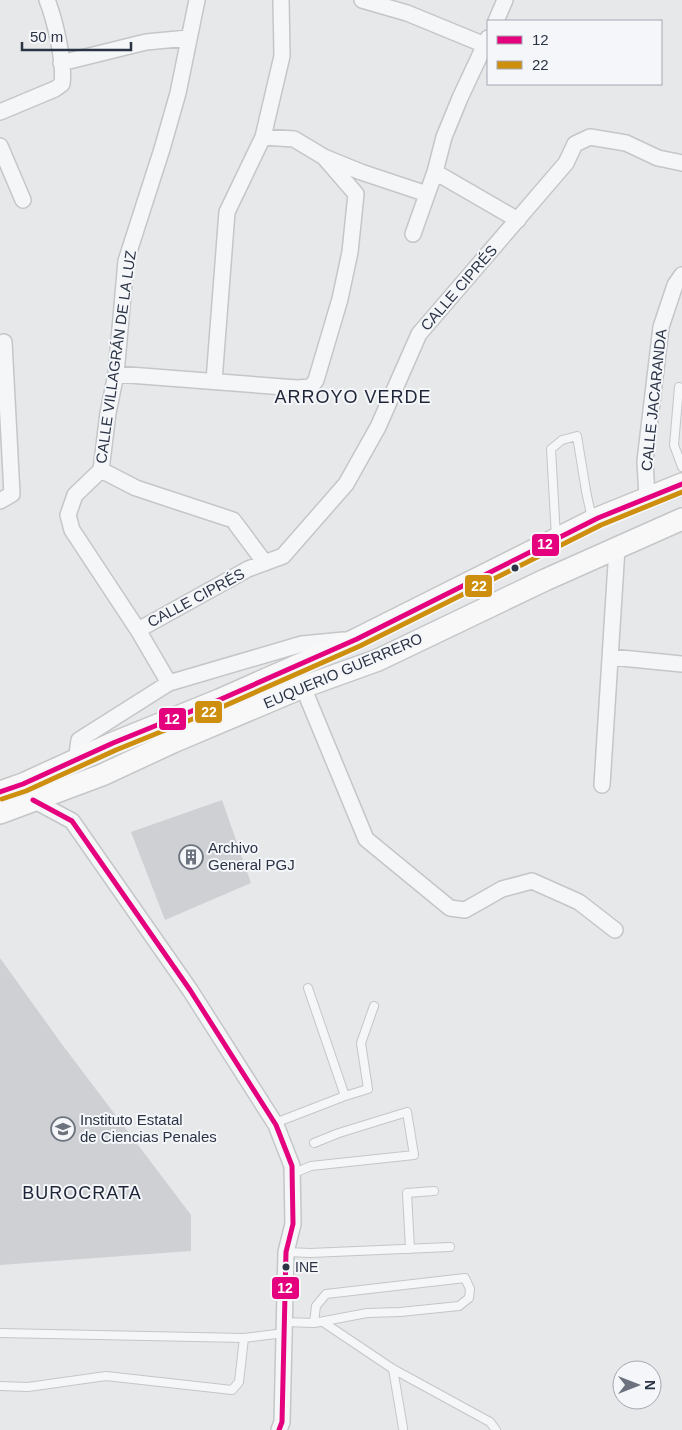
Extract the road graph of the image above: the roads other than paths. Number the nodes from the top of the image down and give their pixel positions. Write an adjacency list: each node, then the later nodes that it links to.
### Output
1 (47, 0): 9 (street)
2 (197, 0): 7 (street, CALLE VILLAGRÁN DE LA LUZ)
3 (281, 0): 11 (street)
4 (362, 0): 8 (street)
5 (505, 0): 6 (street)
6 (496, 20)
7 (188, 38): 9 (street); 24 (street, CALLE VILLAGRÁN DE LA LUZ)
8 (487, 42): 15 (street)
9 (62, 63): 10 (street)
10 (0, 112)
11 (263, 136): 13 (street); 25 (street)
12 (0, 146): 19 (street)
13 (324, 157): 16 (street); 17 (street)
14 (682, 163): 20 (street, CALLE CIPRÉS)
15 (435, 172): 18 (street); 20 (street)
16 (386, 181): 17 (street); 18 (street)
17 (356, 194): 25 (street)
18 (427, 194): 21 (street)
19 (23, 200)
20 (518, 220): 36 (street, CALLE CIPRÉS)
21 (413, 234)
22 (682, 275): 30 (street, CALLE JACARANDA)
23 (0, 344): 31 (street)
24 (116, 374): 25 (street); 28 (street, CALLE VILLAGRÁN DE LA LUZ)
25 (214, 381)
26 (679, 387): 27 (lane)
27 (682, 467)
28 (101, 470): 36 (street); 37 (street, CALLE VILLAGRÁN DE LA LUZ)
29 (682, 484): 30 (main road, EUQUERIO GUERRERO)
30 (647, 498): 33 (main road, EUQUERIO GUERRERO)
31 (0, 501)
32 (682, 519): 35 (main road, EUQUERIO GUERRERO)
33 (593, 521): 34 (main road, EUQUERIO GUERRERO); 34 (lane)
34 (556, 540): 38 (main road, EUQUERIO GUERRERO)
35 (617, 548): 39 (street); 42 (main road, EUQUERIO GUERRERO)
36 (265, 563): 37 (street, CALLE CIPRÉS)
37 (138, 630): 41 (street, CALLE VILLAGRÁN DE LA LUZ)
38 (357, 639): 41 (street); 43 (main road, EUQUERIO GUERRERO)
39 (611, 657): 40 (street); 44 (street)
40 (682, 664)
41 (169, 683): 43 (street)
42 (303, 687): 46 (main road, EUQUERIO GUERRERO); 48 (street)
43 (76, 761): 45 (main road, EUQUERIO GUERRERO)
44 (602, 785)
45 (0, 792)
46 (33, 800): 47 (main road, EUQUERIO GUERRERO); 52 (street)
47 (0, 813)
48 (615, 930)
49 (308, 988): 51 (lane)
50 (374, 1006): 51 (lane)
51 (345, 1096): 52 (lane)
52 (275, 1123): 54 (street)
53 (314, 1143): 54 (lane)
54 (292, 1174): 58 (street)
55 (434, 1191): 57 (lane)
56 (450, 1247): 57 (lane)
57 (410, 1249): 58 (lane)
58 (286, 1252): 61 (street)
59 (323, 1322): 60 (lane); 60 (lane); 64 (lane)
60 (314, 1324): 61 (lane)
61 (284, 1327): 63 (lane); 67 (street)
62 (0, 1333): 63 (lane)
63 (244, 1338): 65 (lane)
64 (393, 1369): 66 (lane); 68 (lane)
65 (0, 1386)
66 (403, 1428)
67 (279, 1430)
68 (496, 1430)

